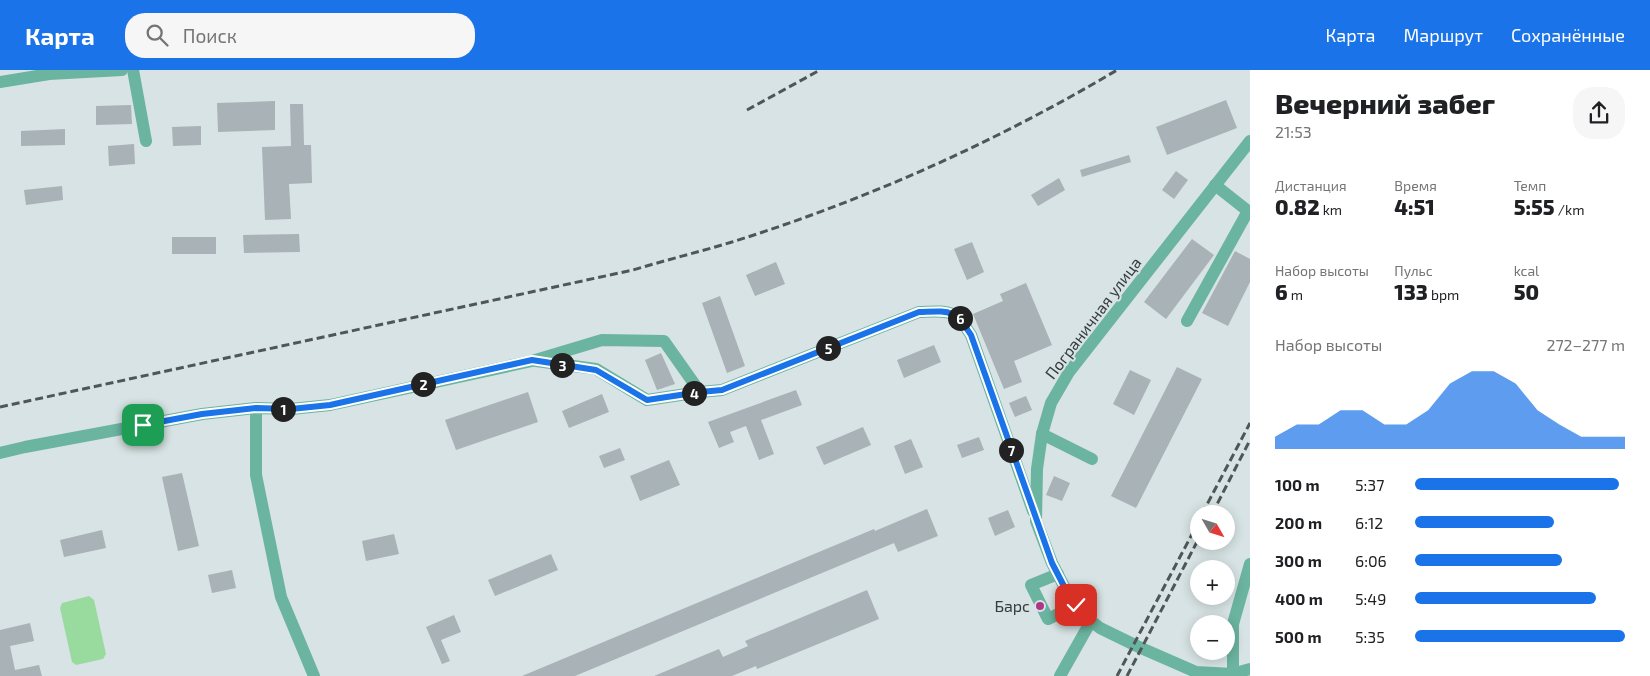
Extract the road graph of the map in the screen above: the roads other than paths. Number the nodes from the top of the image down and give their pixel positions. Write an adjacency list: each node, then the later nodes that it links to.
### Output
1 (122, 70): 3 (street)
2 (133, 70): 4 (street)
3 (0, 82)
4 (146, 141)
5 (1250, 141): 6 (street, Пограничная улица)
6 (1215, 185): 7 (street); 11 (street, Пограничная улица)
7 (1187, 321)
8 (532, 360): 9 (street); 9 (street); 10 (street)
9 (700, 392): 14 (street)
10 (256, 408): 12 (street); 23 (street)
11 (1042, 434): 13 (street); 14 (street, Пограничная улица)
12 (0, 453)
13 (1092, 459)
14 (1036, 521): 16 (street, Пограничная улица)
15 (1250, 564): 17 (street)
16 (1058, 574): 18 (street, Пограничная улица); 18 (street)
17 (1244, 602): 22 (street)
18 (1076, 605): 19 (street, Пограничная улица)
19 (1091, 621): 21 (street, Пограничная улица); 24 (street)
20 (1250, 669): 22 (street)
21 (1195, 674): 22 (street)
22 (1233, 675)
23 (314, 676)
24 (1060, 676)

